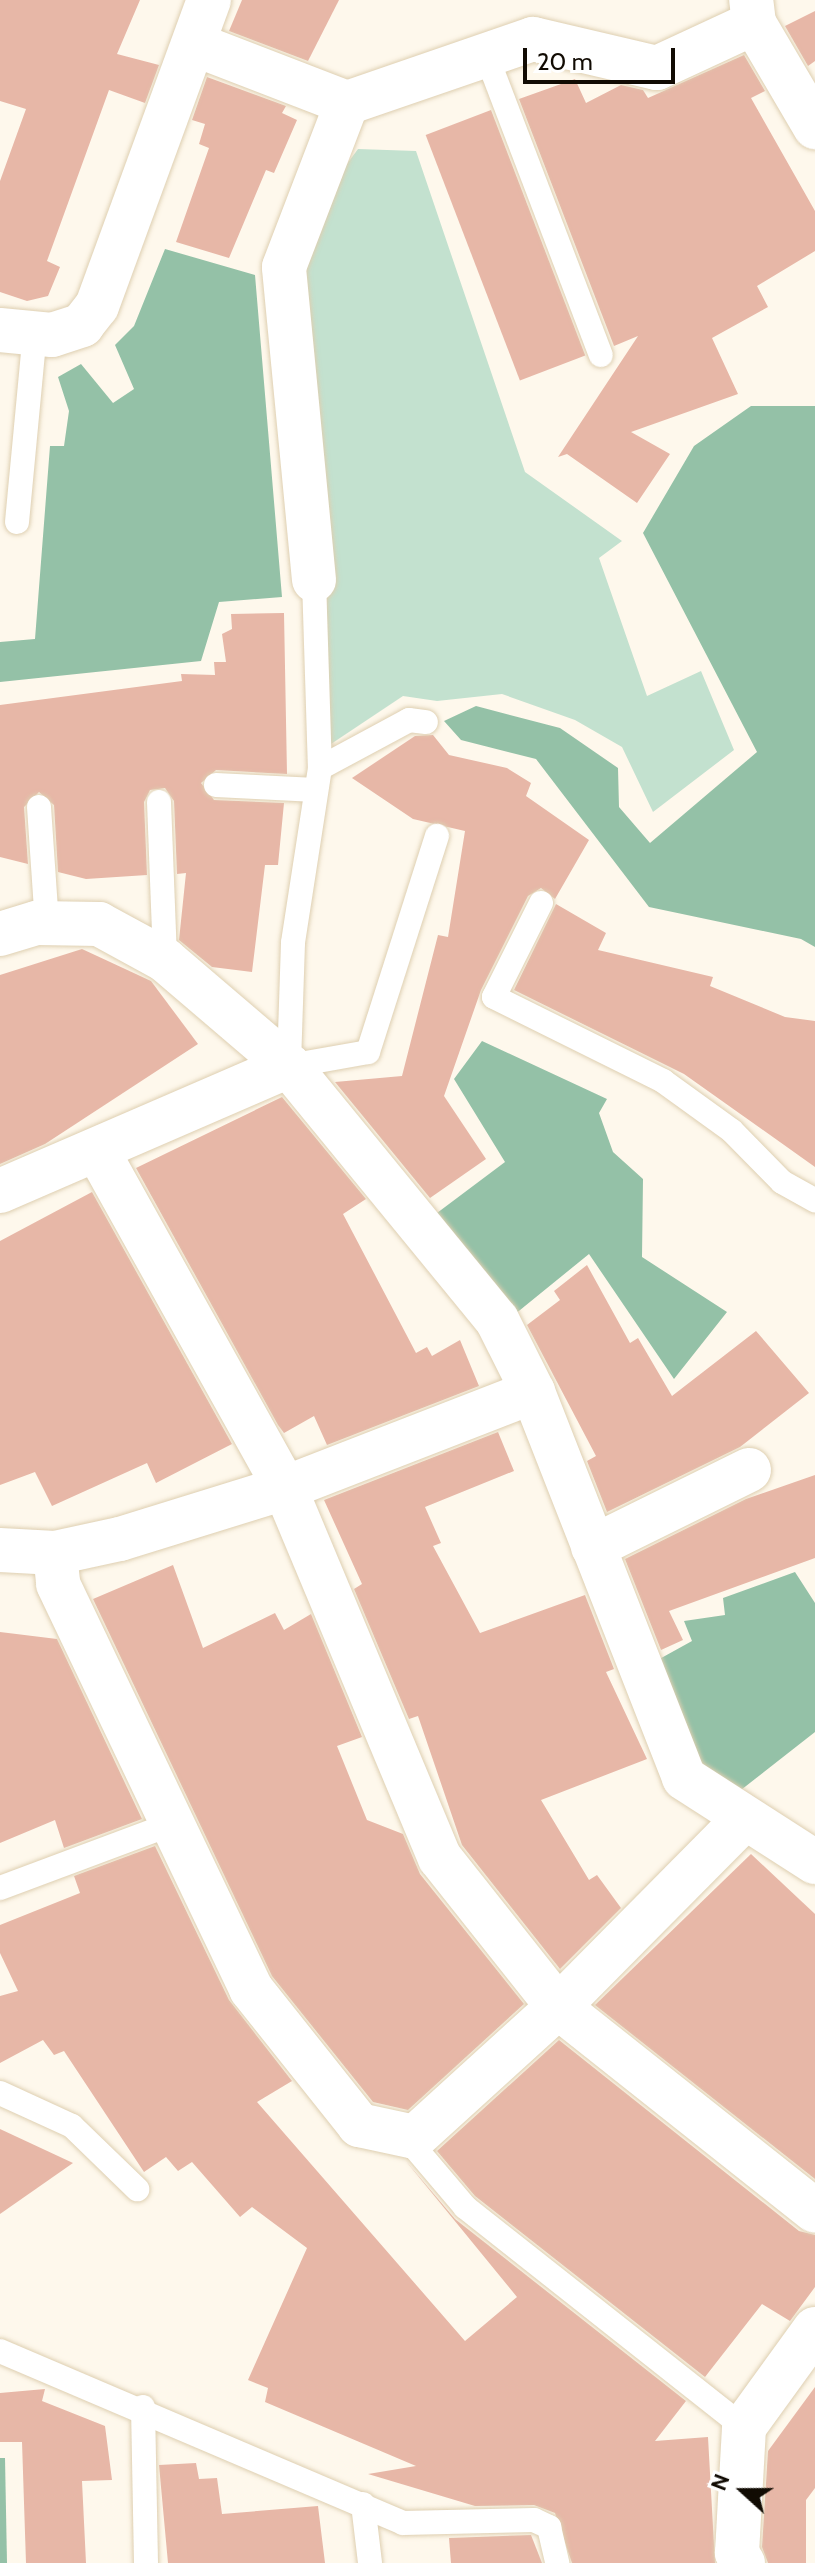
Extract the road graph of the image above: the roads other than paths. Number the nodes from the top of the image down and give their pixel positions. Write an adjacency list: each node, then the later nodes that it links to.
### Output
1 (209, 0): 3 (street)
2 (752, 12): 4 (street); 6 (street)
3 (194, 44): 5 (street); 7 (street)
4 (487, 57): 5 (street); 8 (lane)
5 (347, 103): 10 (street)
6 (815, 127)
7 (18, 332): 9 (lane)
8 (601, 355)
9 (17, 522)
10 (314, 580): 12 (lane)
11 (426, 722): 12 (lane)
12 (318, 779): 13 (lane); 21 (lane)
13 (216, 785)
14 (159, 802): 20 (lane)
15 (39, 807): 18 (lane)
16 (437, 836): 21 (lane)
17 (541, 903): 24 (lane)
18 (47, 923): 19 (street); 20 (street)
19 (0, 934)
20 (165, 960): 21 (street)
21 (289, 1066): 22 (street); 25 (street)
22 (97, 1150): 23 (street); 27 (street)
23 (0, 1191)
24 (815, 1200)
25 (533, 1392): 27 (street); 28 (street)
26 (749, 1470): 28 (street)
27 (285, 1488): 30 (street); 35 (street)
28 (593, 1547): 31 (street)
29 (0, 1550): 30 (street)
30 (55, 1553): 32 (street)
31 (743, 1820): 33 (street); 35 (street)
32 (174, 1823): 34 (lane); 37 (street)
33 (815, 1862)
34 (0, 1888)
35 (558, 2007): 37 (street); 39 (street)
36 (0, 2093): 38 (lane)
37 (404, 2135): 43 (lane)
38 (137, 2189)
39 (815, 2211)
40 (815, 2329): 43 (street)
41 (0, 2351): 42 (lane)
42 (143, 2407): 44 (lane); 45 (lane)
43 (744, 2427): 48 (street)
44 (363, 2504): 46 (lane); 47 (lane)
45 (146, 2563)
46 (370, 2563)
47 (557, 2563)
48 (743, 2563)

